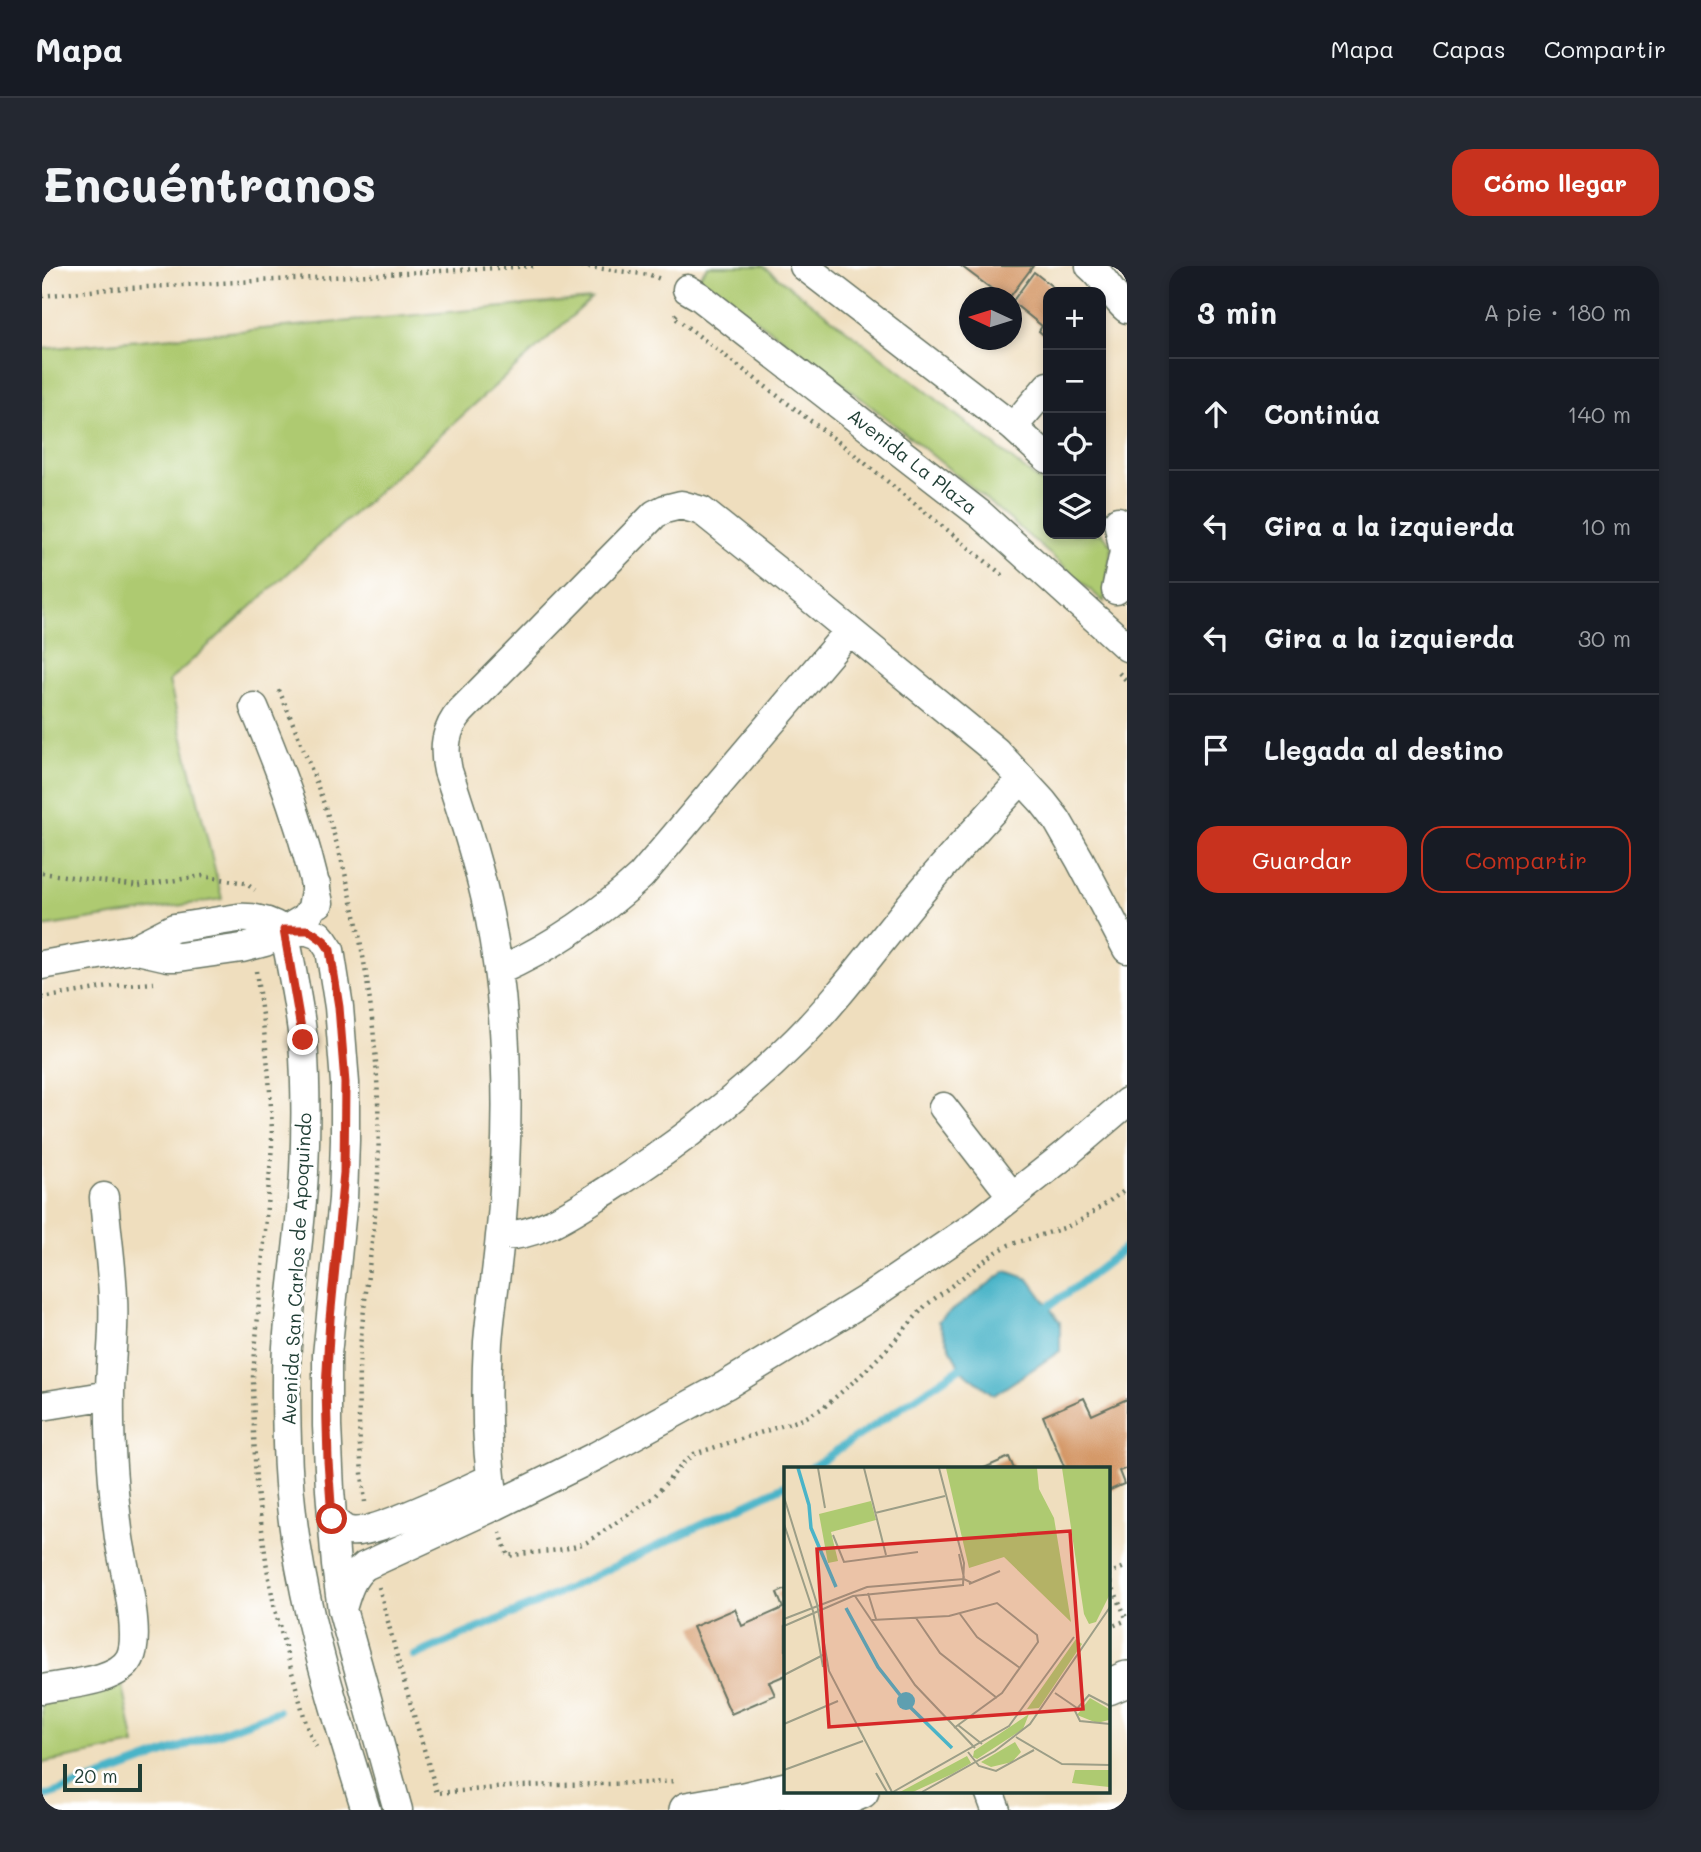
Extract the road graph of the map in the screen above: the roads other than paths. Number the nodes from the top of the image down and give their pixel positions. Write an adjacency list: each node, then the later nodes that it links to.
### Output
1 (804, 266): 6 (street)
2 (1090, 266): 4 (street)
3 (693, 292): 11 (street, Avenida La Plaza)
4 (1114, 308)
5 (1043, 392): 6 (street)
6 (1013, 427): 7 (street)
7 (1043, 454)
8 (1115, 518): 9 (street)
9 (1121, 585): 11 (street)
10 (849, 631): 13 (street); 19 (street); 19 (street)
11 (1120, 651)
12 (254, 707): 14 (street, Avenida San Carlos de Apoquindo)
13 (1022, 779): 16 (street); 24 (street)
14 (316, 885): 15 (street); 17 (street, Avenida San Carlos de Apoquindo)
15 (284, 930): 17 (street); 18 (street); 39 (street, Avenida San Carlos de Apoquindo)
16 (1127, 949)
17 (330, 950): 28 (street, Avenida San Carlos de Apoquindo)
18 (42, 965)
19 (498, 971): 24 (street)
20 (1127, 1102): 22 (street)
21 (943, 1107): 22 (street)
22 (1012, 1196): 27 (street)
23 (104, 1197): 25 (street)
24 (500, 1236): 27 (street)
25 (110, 1395): 26 (street); 34 (street)
26 (42, 1406)
27 (495, 1505): 28 (street); 29 (street)
28 (332, 1519): 29 (street, Avenida San Carlos de Apoquindo)
29 (342, 1609): 40 (street, Avenida San Carlos de Apoquindo)
30 (1127, 1653): 31 (main road)
31 (1110, 1660)
32 (1127, 1679): 33 (main road)
33 (1110, 1687)
34 (42, 1689)
35 (784, 1790): 38 (main road)
36 (859, 1792): 41 (main road)
37 (989, 1792): 42 (street)
38 (685, 1803)
39 (366, 1810)
40 (398, 1810)
41 (802, 1810)
42 (996, 1810)

